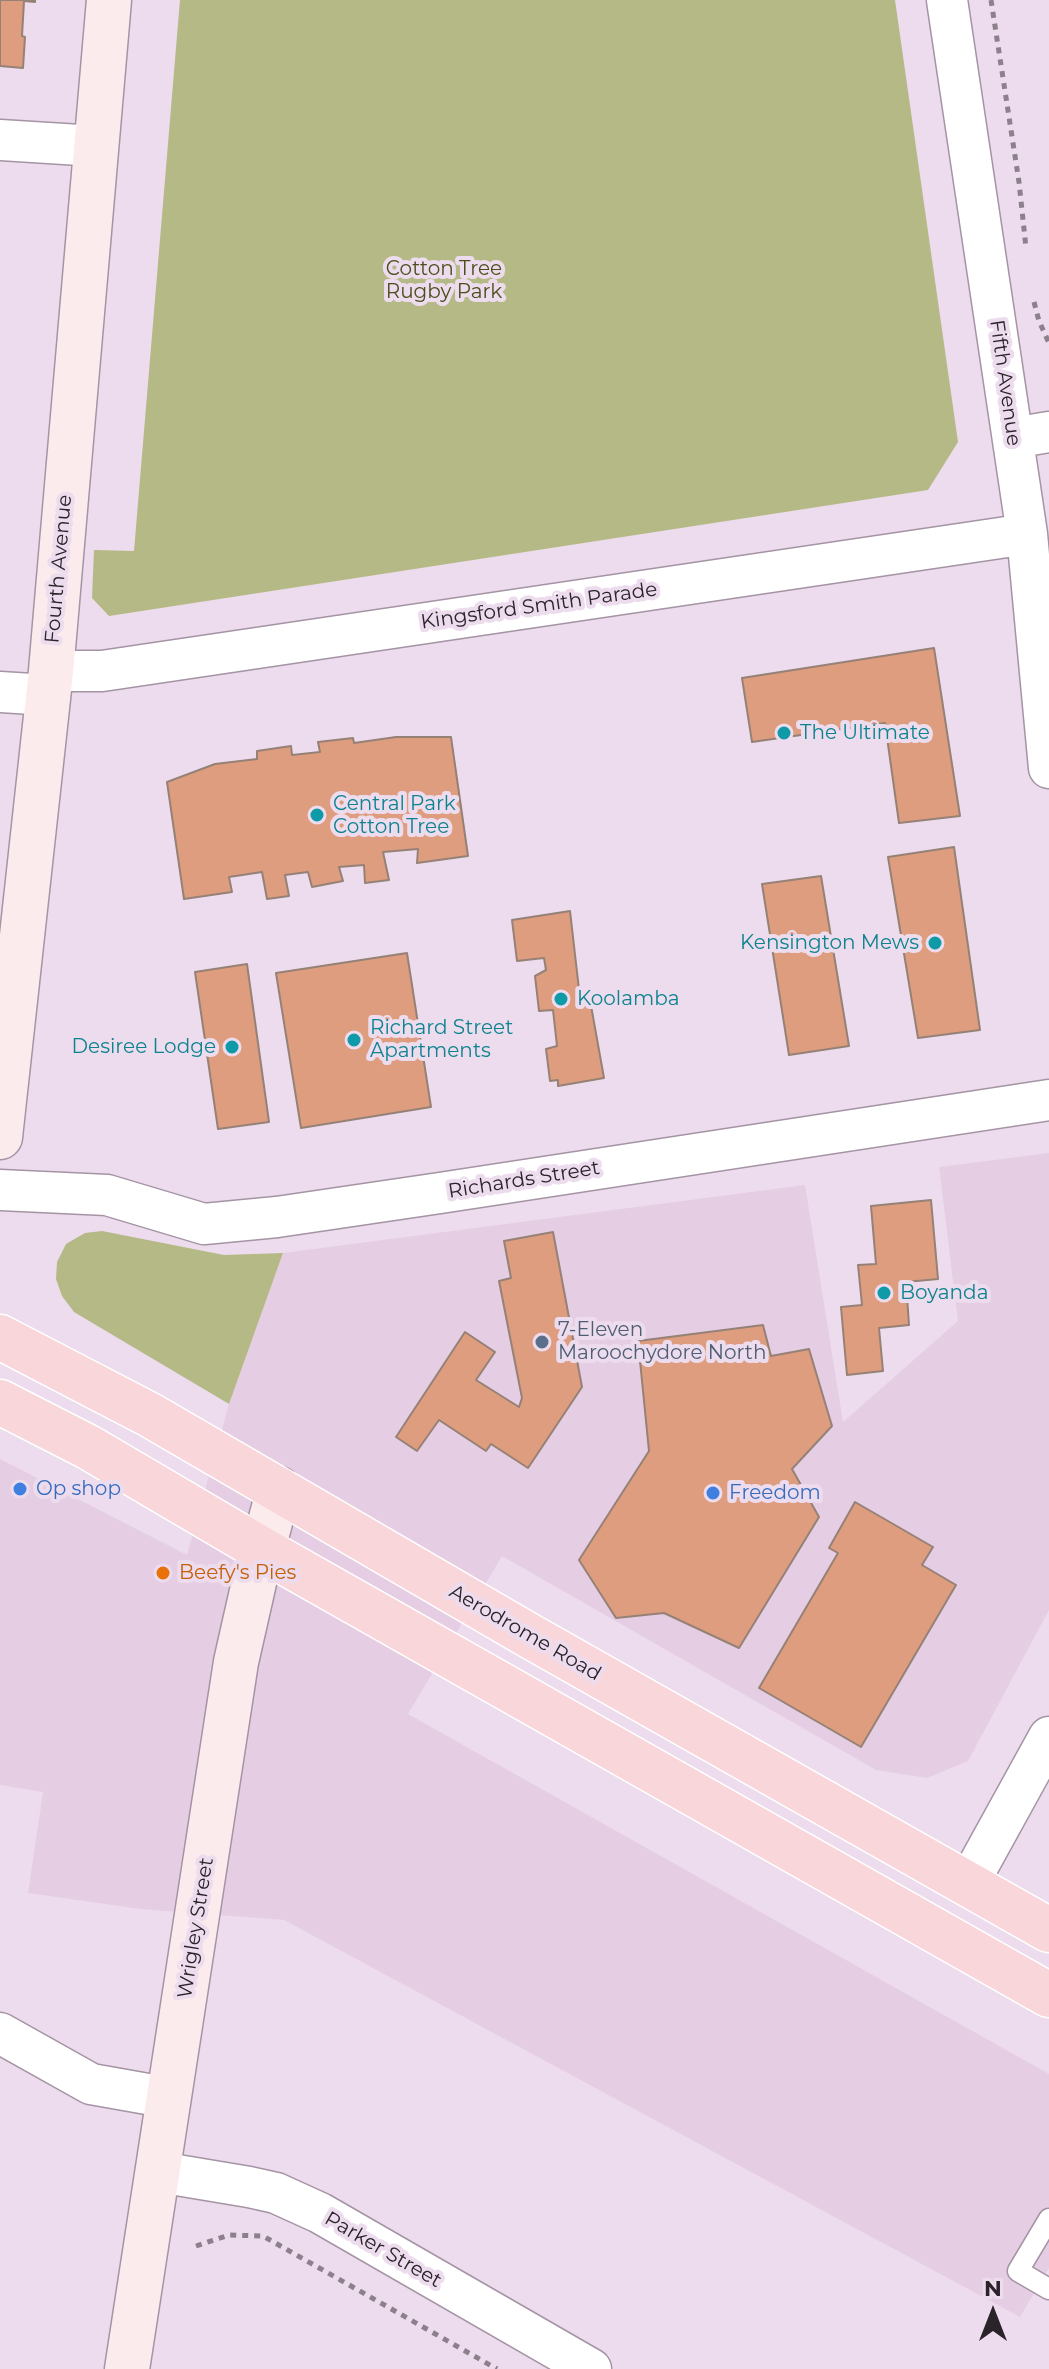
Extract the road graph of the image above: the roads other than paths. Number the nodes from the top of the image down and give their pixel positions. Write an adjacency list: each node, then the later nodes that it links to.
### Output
1 (109, 0): 4 (street, Fourth Avenue)
2 (947, 0): 5 (street, Fifth Avenue)
3 (0, 140): 4 (street)
4 (96, 146): 7 (street, Fourth Avenue)
5 (1031, 435): 6 (street, Fifth Avenue)
6 (1027, 534): 7 (street, Kingsford Smith Parade); 9 (street, Fifth Avenue)
7 (50, 683): 8 (street, Kingsford Smith Parade); 11 (street, Fourth Avenue)
8 (0, 692)
9 (1049, 768)
10 (1049, 1100): 12 (street, Richards Street)
11 (0, 1137)
12 (0, 1190)
13 (0, 1337): 15 (main road, Aerodrome Road)
14 (0, 1402): 16 (main road)
15 (279, 1489): 16 (street, Wrigley Street); 18 (main road, Aerodrome Road)
16 (263, 1550): 20 (main road); 22 (street, Wrigley Street)
17 (1049, 1737): 18 (street)
18 (968, 1884): 19 (main road, Aerodrome Road)
19 (1049, 1930)
20 (1049, 1995)
21 (0, 2033): 22 (street)
22 (170, 2098): 23 (street, Wrigley Street)
23 (159, 2172): 26 (street, Wrigley Street); 27 (street, Parker Street)
24 (1049, 2219): 25 (lane)
25 (1049, 2289)
26 (127, 2369)
27 (591, 2369)

